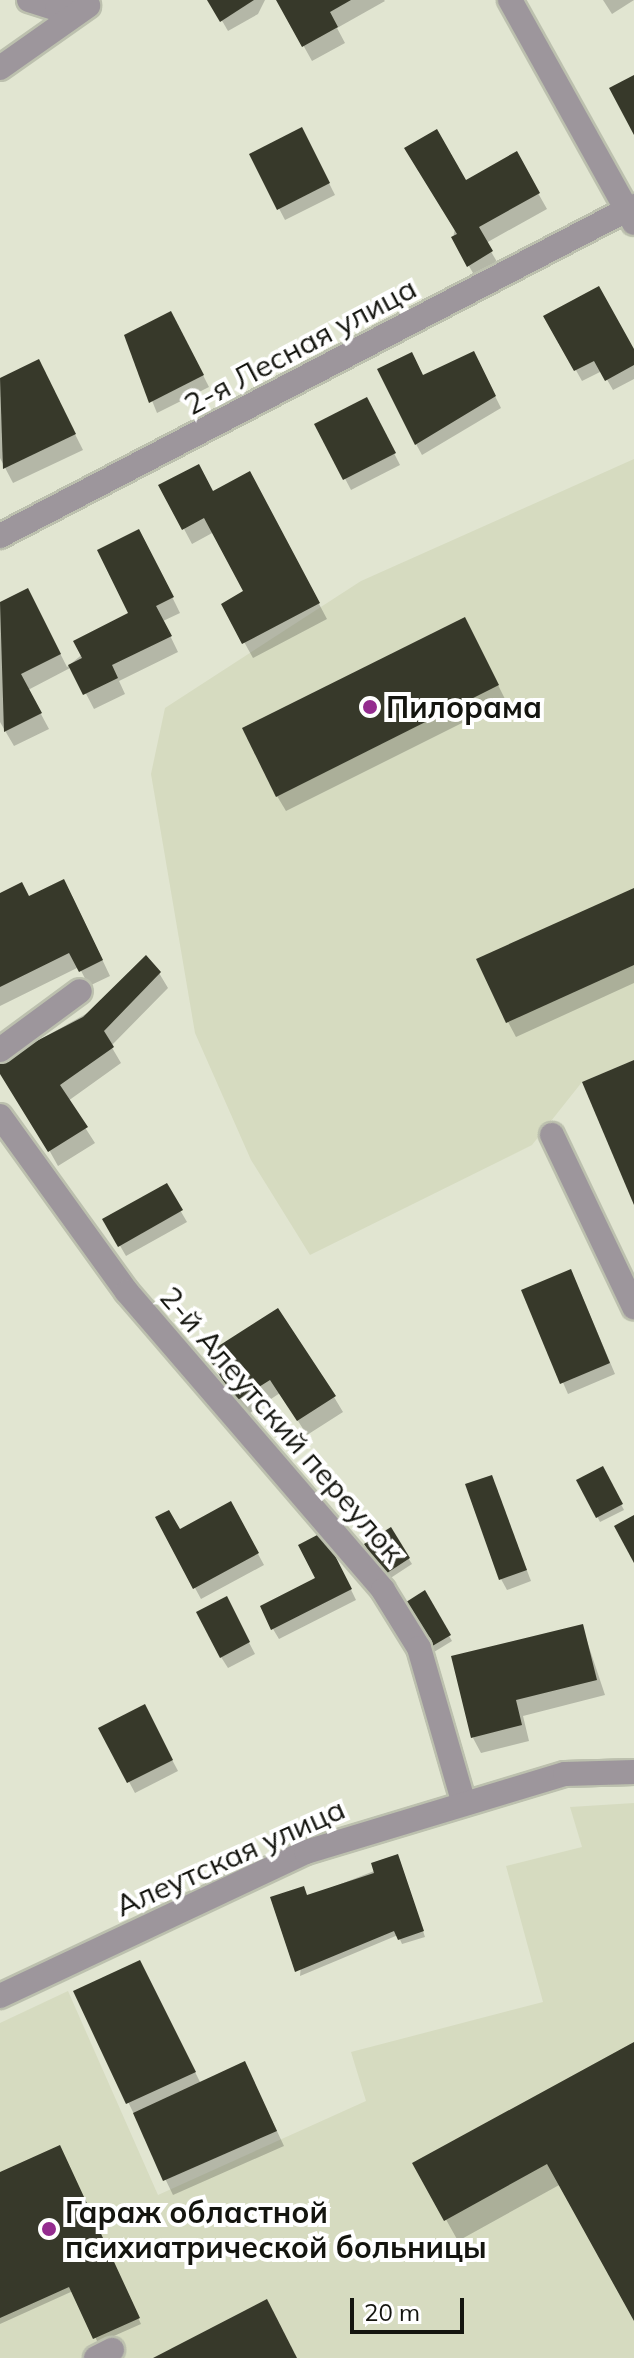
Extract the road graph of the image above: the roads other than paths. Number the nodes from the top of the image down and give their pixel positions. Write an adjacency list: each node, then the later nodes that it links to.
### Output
1 (29, 0): 3 (street)
2 (510, 0): 5 (street)
3 (94, 3): 4 (street)
4 (0, 68)
5 (632, 213): 6 (street, 2-я Лесная улица)
6 (0, 536)
7 (80, 991): 8 (street)
8 (0, 1050)
9 (0, 1116): 13 (street, 2-й Алеутский переулок)
10 (552, 1135): 11 (street)
11 (632, 1296)
12 (634, 1772): 13 (street, Алеутская улица)
13 (463, 1800): 14 (street, Алеутская улица)
14 (0, 1996)

